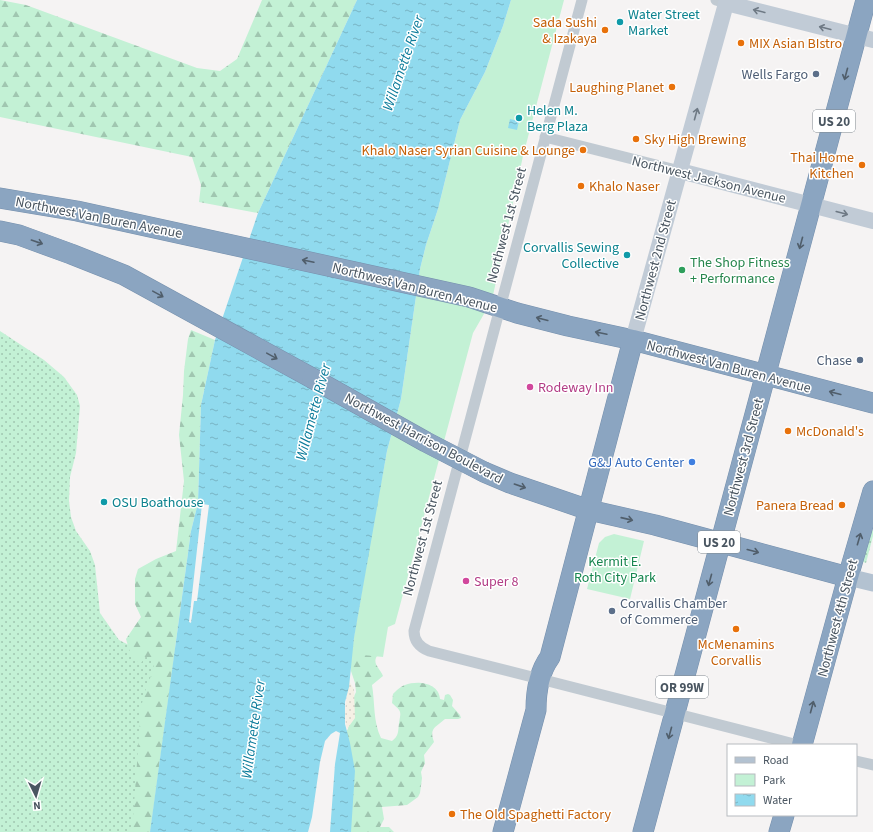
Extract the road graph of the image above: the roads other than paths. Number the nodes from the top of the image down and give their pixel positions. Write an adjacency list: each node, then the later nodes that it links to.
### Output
1 (582, 0): 5 (street, Northwest 1st Street)
2 (866, 0): 4 (highway, US 20)
3 (723, 1): 4 (street, one-way to 3); 6 (street, Northwest 2nd Street, one-way to 3)
4 (865, 38): 8 (highway, Northwest 3rd Street / US 20, one-way to 8)
5 (545, 137): 6 (street, Northwest Jackson Avenue); 11 (street, Northwest 1st Street)
6 (680, 171): 8 (street, Northwest Jackson Avenue); 12 (street, Northwest 2nd Street)
7 (0, 198): 11 (highway, Northwest Van Buren Avenue, one-way to 7)
8 (810, 205): 9 (street, Northwest Jackson Avenue, one-way to 9); 13 (highway, Northwest 3rd Street / US 20, one-way to 13)
9 (873, 221)
10 (0, 230): 16 (highway, Northwest Harrison Boulevard / US 20, one-way to 16, bridge)
11 (504, 294): 12 (highway, Northwest Van Buren Avenue, one-way to 11); 20 (street, Northwest 1st Street)
12 (633, 340): 13 (highway, Northwest Van Buren Avenue); 16 (highway, Northwest 2nd Street)
13 (765, 375): 14 (highway, Northwest Van Buren Avenue, one-way to 13); 17 (highway, Northwest 3rd Street / OR 99W)
14 (873, 403)
15 (873, 491): 18 (highway, Northwest 4th Street, one-way to 15)
16 (589, 510): 17 (highway, Northwest Harrison Boulevard / US 20, one-way to 17); 20 (highway, Northwest 2nd Street)
17 (720, 542): 18 (highway, Northwest Harrison Boulevard / US 20, one-way to 18); 21 (highway, Northwest 3rd Street / OR 99W, one-way to 21)
18 (848, 577): 19 (main road, Northwest Harrison Boulevard); 23 (highway, Northwest 4th Street, one-way to 18)
19 (873, 583)
20 (544, 680): 21 (street); 27 (highway, Northwest 2nd Street)
21 (675, 714): 22 (street); 28 (highway, Northwest 3rd Street / OR 99W, one-way to 28)
22 (794, 744)
23 (802, 744)
24 (857, 760): 25 (street)
25 (873, 765)
26 (784, 816): 29 (highway)
27 (503, 832)
28 (643, 832)
29 (779, 832)

